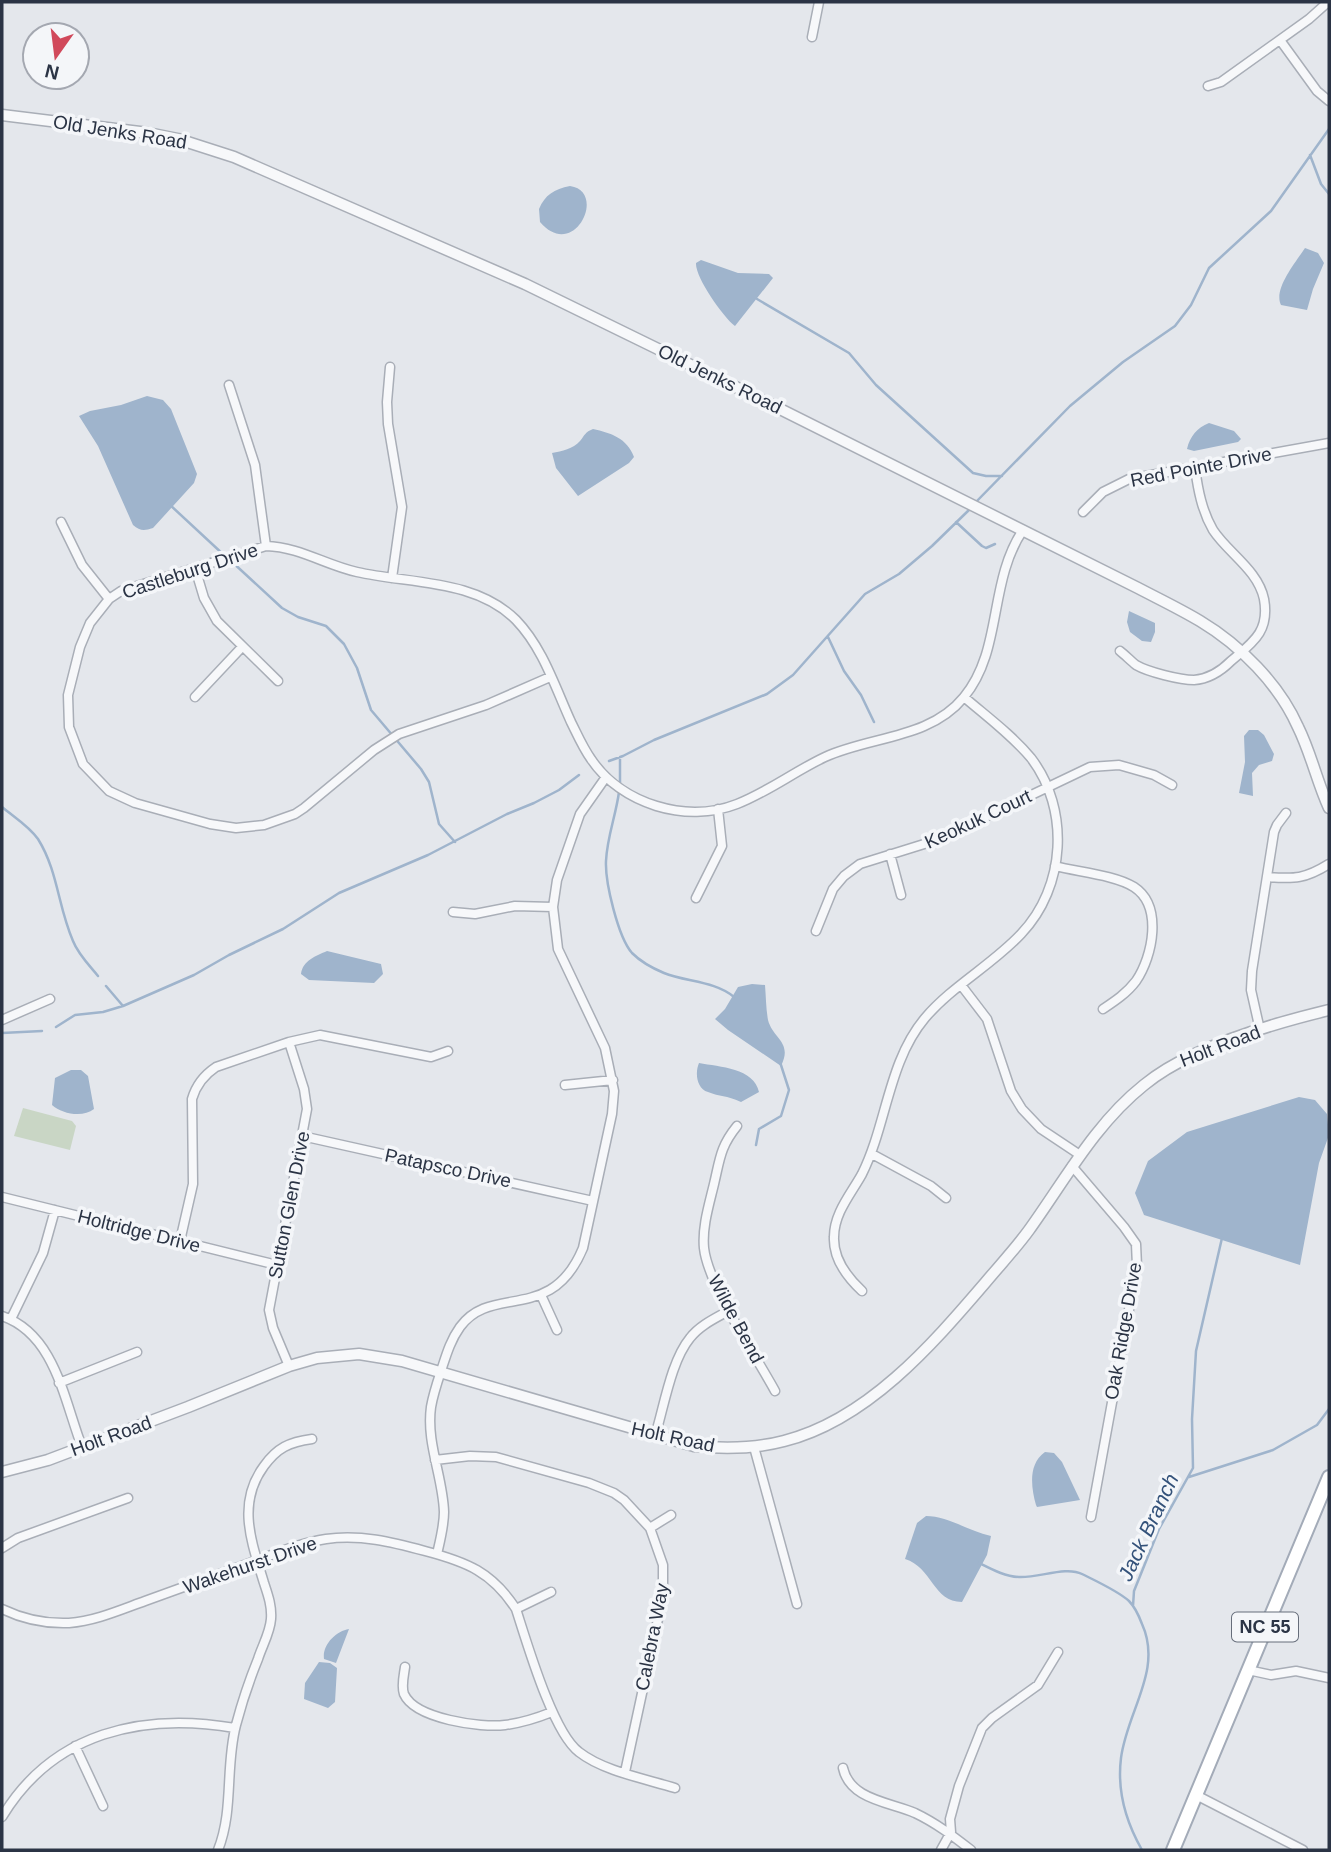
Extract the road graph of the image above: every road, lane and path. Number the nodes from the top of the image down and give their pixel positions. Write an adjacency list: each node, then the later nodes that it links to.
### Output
1 (820, 2): 3 (street)
2 (1328, 2): 4 (street)
3 (812, 37)
4 (1280, 40): 5 (street); 6 (street)
5 (1208, 86)
6 (1329, 101)
7 (2, 115): 14 (street, Old Jenks Road)
8 (390, 367): 17 (street)
9 (229, 385): 15 (street)
10 (1329, 443): 11 (street, Red Pointe Drive)
11 (1195, 468): 12 (street, Red Pointe Drive); 21 (street)
12 (1083, 513)
13 (61, 523): 18 (street)
14 (1023, 530): 21 (street, Old Jenks Road); 24 (street, Castleburg Drive)
15 (266, 546): 16 (street, Castleburg Drive); 17 (street, Castleburg Drive)
16 (195, 568): 18 (street, Castleburg Drive); 19 (street)
17 (392, 578): 22 (street, Castleburg Drive)
18 (109, 599): 22 (street, Castleburg Drive)
19 (242, 647): 23 (street); 25 (street)
20 (1120, 651): 21 (street)
21 (1242, 654): 29 (street, Old Jenks Road)
22 (550, 677): 26 (street, Castleburg Drive)
23 (278, 681)
24 (964, 697): 28 (street); 30 (street, Castleburg Drive)
25 (195, 698)
26 (606, 777): 30 (street, Castleburg Drive); 38 (street)
27 (1171, 785): 28 (street, Keokuk Court)
28 (1048, 787): 32 (street, Keokuk Court); 34 (street)
29 (1329, 808)
30 (718, 809): 37 (street)
31 (1286, 813): 35 (street)
32 (890, 854): 36 (street); 40 (street, Keokuk Court)
33 (1329, 864): 35 (street)
34 (1055, 866): 41 (street); 43 (street)
35 (1267, 877): 46 (street)
36 (901, 895)
37 (696, 898)
38 (553, 907): 39 (street); 49 (street)
39 (453, 912)
40 (816, 931)
41 (961, 985): 53 (street); 54 (street)
42 (50, 999): 45 (street)
43 (1103, 1009)
44 (1329, 1010): 46 (street, Holt Road)
45 (2, 1020)
46 (1260, 1030): 54 (street, Holt Road)
47 (289, 1042): 48 (street); 52 (street, Sutton Glen Drive); 60 (street)
48 (448, 1051)
49 (613, 1080): 50 (street); 58 (street)
50 (565, 1085)
51 (737, 1126): 64 (street, Wilde Bend)
52 (302, 1136): 58 (street, Patapsco Drive); 61 (street, Sutton Glen Drive)
53 (872, 1154): 57 (street); 62 (street)
54 (1080, 1155): 55 (street, Holt Road)
55 (1072, 1166): 76 (street, Holt Road); 82 (street, Oak Ridge Drive)
56 (2, 1197): 59 (street, Holtridge Drive)
57 (946, 1198)
58 (593, 1200): 63 (street)
59 (55, 1210): 60 (street, Holtridge Drive); 66 (street)
60 (180, 1241): 61 (street, Holtridge Drive)
61 (277, 1265): 69 (street, Sutton Glen Drive)
62 (862, 1291)
63 (541, 1296): 67 (street); 70 (street)
64 (730, 1310): 72 (street, Wilde Bend); 73 (street)
65 (2, 1315): 66 (street)
66 (11, 1319): 71 (street)
67 (557, 1330)
68 (137, 1352): 71 (street)
69 (289, 1366): 70 (street, Holt Road); 75 (street, Holt Road)
70 (441, 1372): 73 (street, Holt Road); 77 (street)
71 (59, 1383): 75 (street)
72 (775, 1391)
73 (655, 1436): 76 (street, Holt Road)
74 (312, 1439): 86 (street)
75 (82, 1447): 78 (street, Holt Road)
76 (754, 1447): 88 (street)
77 (435, 1460): 83 (street, Calebra Way); 85 (street)
78 (2, 1472)
79 (1328, 1483): 93 (main road, NC 55)
80 (128, 1498): 84 (street)
81 (671, 1515): 83 (street)
82 (1091, 1517)
83 (650, 1528): 99 (street, Calebra Way)
84 (2, 1548)
85 (437, 1554): 86 (street, Wakehurst Drive); 90 (street, Wakehurst Drive)
86 (257, 1560): 89 (street, Wakehurst Drive); 96 (street)
87 (551, 1592): 90 (street)
88 (797, 1604)
89 (2, 1609)
90 (516, 1609): 95 (street, Wakehurst Drive)
91 (1058, 1652): 104 (street)
92 (405, 1667): 95 (street)
93 (1248, 1670): 94 (street); 101 (main road, NC 55)
94 (1329, 1678)
95 (552, 1712): 99 (street, Wakehurst Drive)
96 (235, 1728): 97 (street); 105 (street)
97 (75, 1746): 102 (street); 103 (street)
98 (843, 1768): 104 (street)
99 (625, 1772): 100 (street, Wakehurst Drive)
100 (675, 1788)
101 (1196, 1795): 108 (main road, NC 55); 109 (street)
102 (103, 1807)
103 (2, 1817)
104 (951, 1832): 106 (street); 107 (street)
105 (218, 1850)
106 (941, 1850)
107 (971, 1850)
108 (1173, 1850)
109 (1303, 1850)

